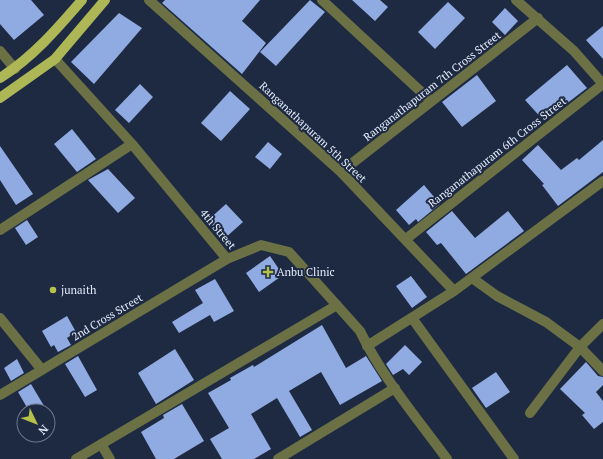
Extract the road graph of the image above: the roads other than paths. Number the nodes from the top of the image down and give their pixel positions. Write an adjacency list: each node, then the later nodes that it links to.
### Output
1 (82, 0): 9 (main road)
2 (105, 0): 8 (main road)
3 (148, 0): 15 (street, Ranganathapuram 5th Street)
4 (322, 0): 13 (street)
5 (516, 0): 6 (street)
6 (538, 18): 11 (street); 13 (street, Ranganathapuram 7th Cross Street)
7 (0, 51): 9 (street)
8 (55, 59): 12 (main road); 14 (street, 4th Street)
9 (15, 69): 10 (main road)
10 (0, 78)
11 (603, 84): 18 (street, Ranganathapuram 6th Cross Street)
12 (0, 98)
13 (431, 101): 15 (street, Ranganathapuram 7th Cross Street)
14 (132, 144): 17 (street); 19 (street, 4th Street)
15 (341, 172): 18 (street, Ranganathapuram 5th Street)
16 (603, 181): 20 (street)
17 (0, 230)
18 (406, 239): 21 (street, Ranganathapuram 5th Street)
19 (227, 259): 22 (street, 4th Street); 28 (street, 2nd Cross Street)
20 (472, 278): 21 (street); 27 (street)
21 (454, 290): 24 (street)
22 (337, 305): 26 (street, 4th Street); 33 (street)
23 (0, 318): 28 (street)
24 (412, 318): 26 (street); 38 (street)
25 (603, 324): 27 (street)
26 (367, 346): 30 (street, 4th Street)
27 (580, 346): 29 (street); 32 (street)
28 (42, 370): 31 (street, 2nd Cross Street)
29 (603, 371)
30 (395, 388): 36 (street); 37 (street, 4th Street)
31 (0, 395)
32 (530, 413)
33 (101, 444): 34 (street); 35 (street)
34 (76, 459)
35 (110, 459)
36 (278, 459)
37 (447, 459)
38 (514, 459)

